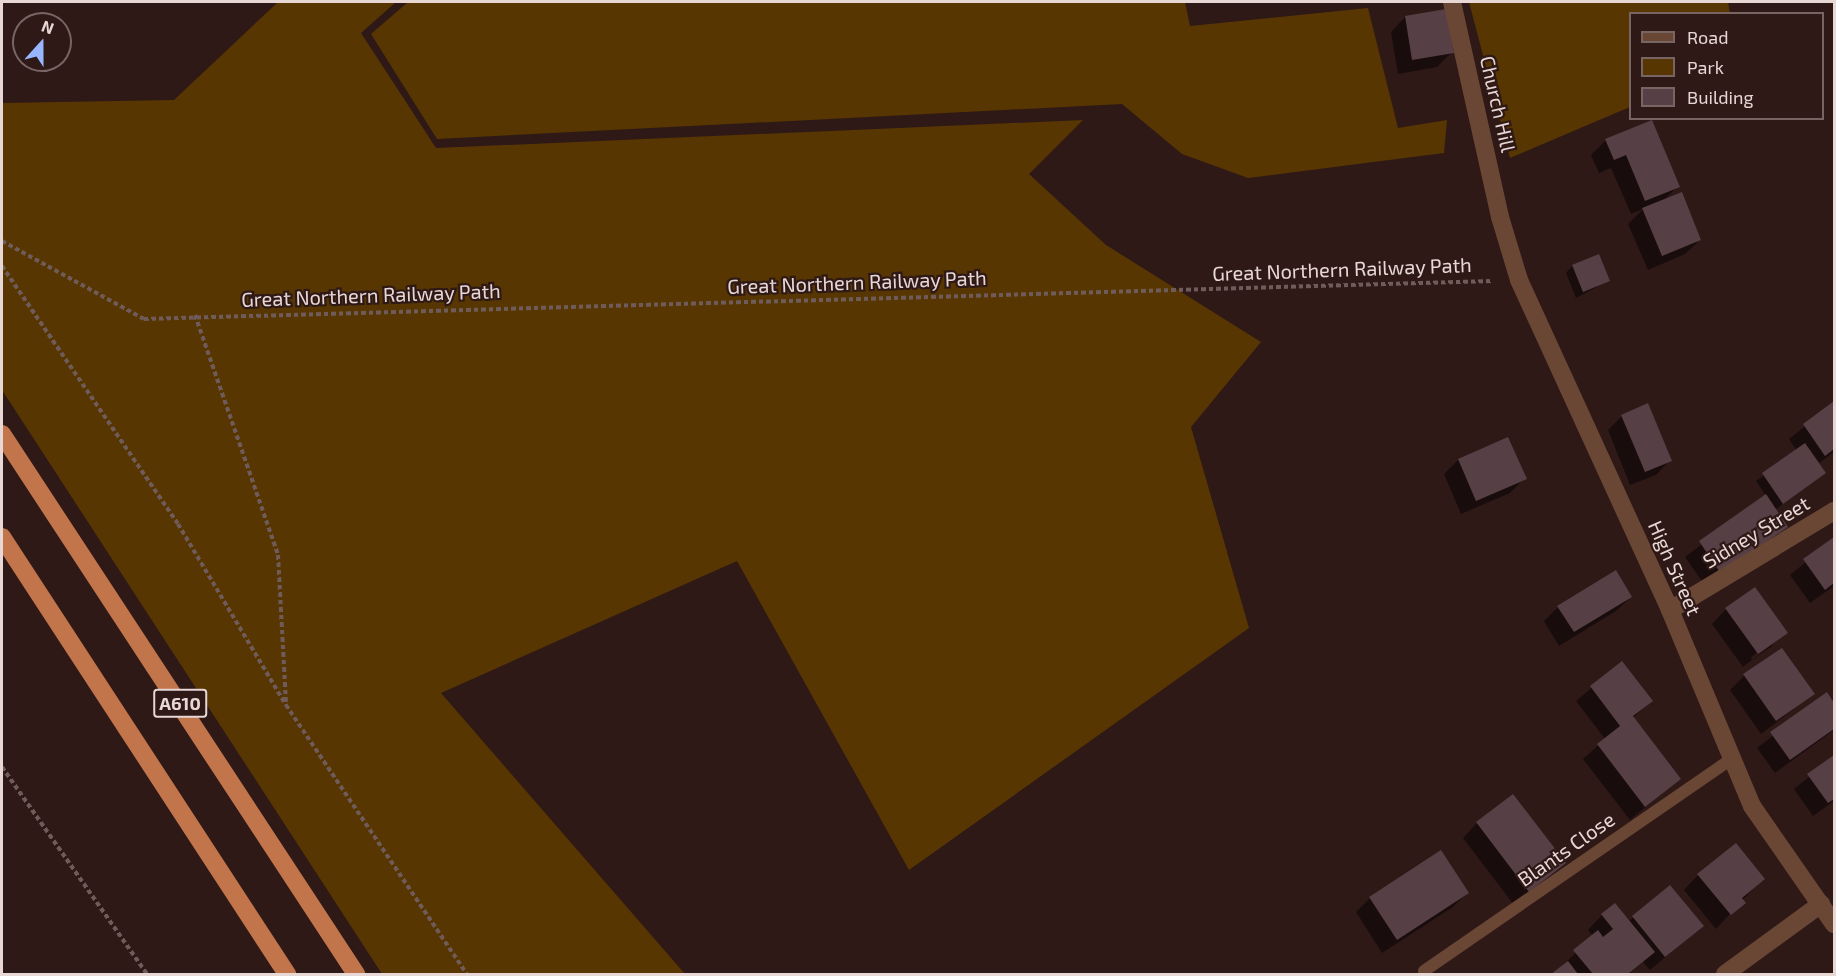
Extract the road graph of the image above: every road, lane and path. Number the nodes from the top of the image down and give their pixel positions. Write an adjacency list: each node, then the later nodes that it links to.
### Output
1 (1452, 2): 2 (street, Church Hill)
2 (1500, 217): 5 (street, High Street)
3 (2, 241): 6 (path, Great Northern Railway Path)
4 (2, 266): 11 (path)
5 (1519, 280): 6 (path, Great Northern Railway Path); 10 (street, High Street)
6 (195, 315): 11 (path)
7 (2, 434): 19 (highway, A610)
8 (1834, 511): 10 (street, Sidney Street)
9 (2, 537): 18 (highway, A610)
10 (1670, 610): 12 (street, High Street)
11 (286, 705): 20 (path)
12 (1731, 759): 14 (street, High Street); 16 (lane, Blants Close)
13 (2, 766): 17 (path)
14 (1821, 904): 15 (street, High Street); 21 (street)
15 (1834, 924)
16 (1424, 970)
17 (147, 975)
18 (287, 975)
19 (356, 975)
20 (467, 975)
21 (1725, 975)

